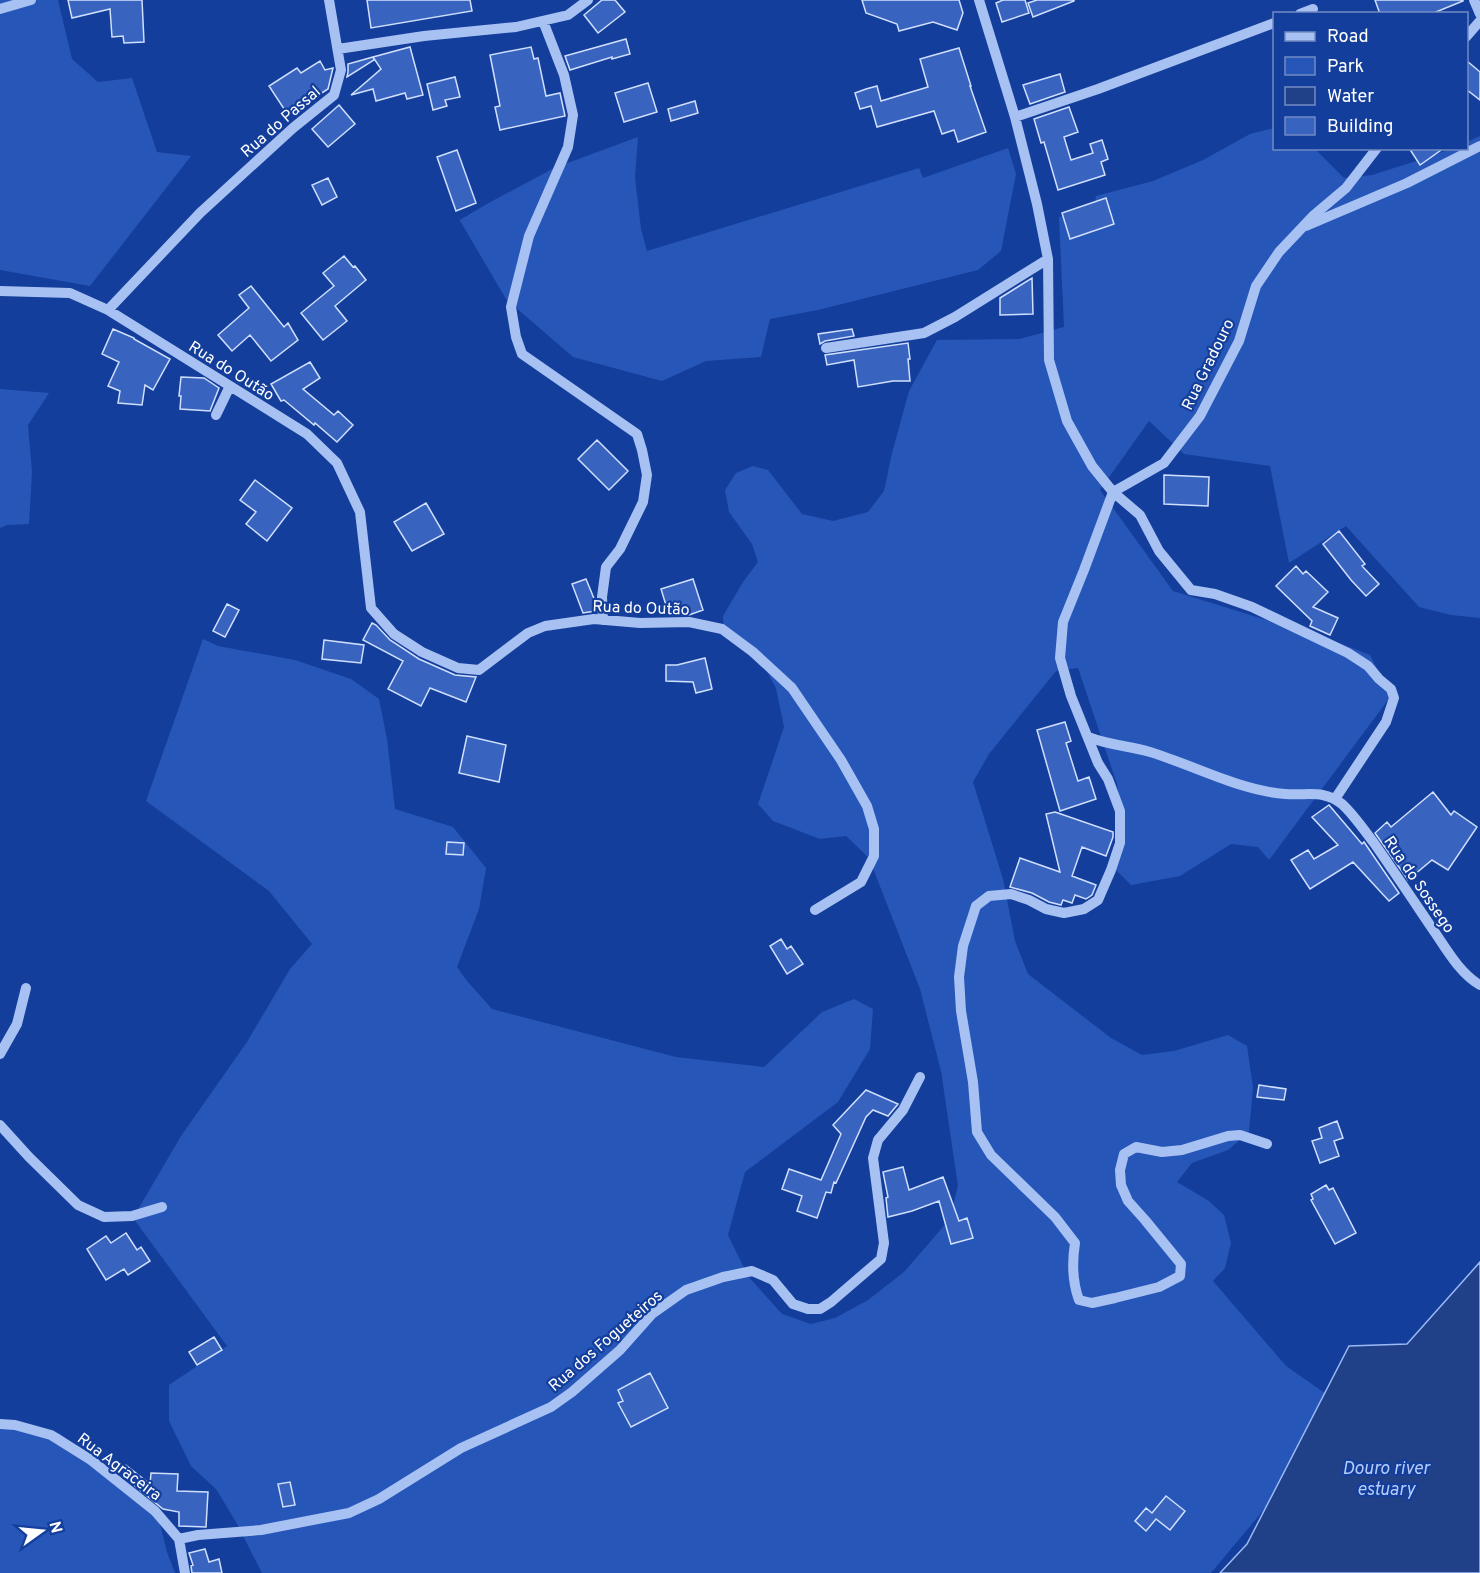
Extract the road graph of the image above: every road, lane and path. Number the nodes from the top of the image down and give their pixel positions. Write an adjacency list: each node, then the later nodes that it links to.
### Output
1 (31, 0): 6 (street)
2 (329, 0): 14 (street, Rua do Passal)
3 (588, 0): 10 (street)
4 (979, 0): 15 (street)
5 (1474, 0): 9 (street)
6 (0, 9)
7 (1313, 9): 8 (street)
8 (1305, 12)
9 (1480, 14)
10 (543, 21): 14 (street); 26 (street)
11 (1480, 21): 13 (street)
12 (1273, 24): 15 (street)
13 (1468, 36)
14 (338, 49): 21 (street, Rua do Passal)
15 (1015, 117): 19 (street)
16 (1480, 146): 18 (street)
17 (1375, 150): 18 (street, Rua Gradouro)
18 (1301, 229): 25 (street, Rua Gradouro)
19 (1048, 259): 22 (street); 25 (street)
20 (0, 291): 21 (street, Rua do Outão)
21 (108, 310): 23 (street, Rua do Outão)
22 (826, 348)
23 (230, 386): 24 (street); 26 (street, Rua do Outão)
24 (216, 415)
25 (1113, 492): 27 (street); 28 (street)
26 (603, 620): 29 (street, Rua do Outão)
27 (1088, 737): 28 (street); 35 (street)
28 (1335, 799): 30 (street, Rua do Sossego)
29 (815, 910)
30 (1480, 985)
31 (26, 988): 32 (street)
32 (0, 1054)
33 (920, 1077): 38 (street, Rua dos Fogueteiros)
34 (0, 1125): 36 (street)
35 (1267, 1144)
36 (162, 1207)
37 (0, 1424): 38 (street, Rua Agraceira)
38 (179, 1539): 39 (street)
39 (185, 1573)

